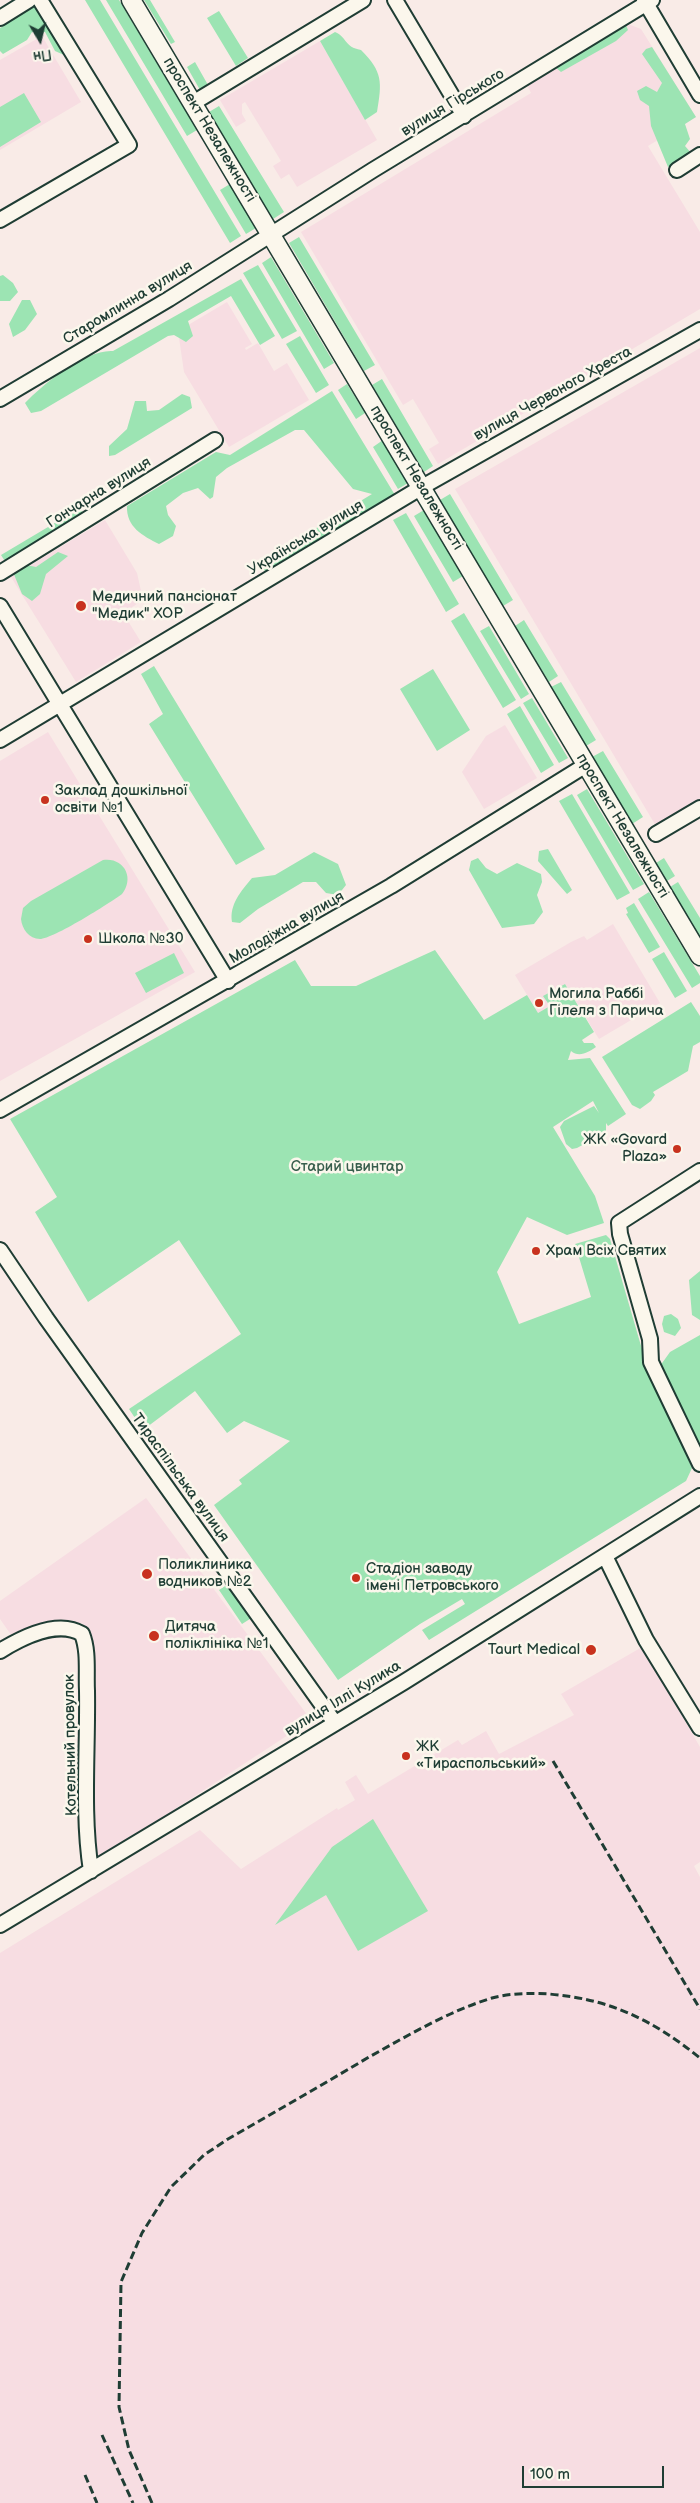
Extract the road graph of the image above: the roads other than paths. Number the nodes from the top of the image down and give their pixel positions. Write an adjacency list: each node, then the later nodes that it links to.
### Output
1 (29, 0): 7 (street)
2 (40, 0): 13 (street)
3 (131, 0): 9 (main road, проспект Незалежності)
4 (363, 0): 9 (street)
5 (395, 0): 10 (street)
6 (647, 1): 8 (street); 10 (street, вулиця Гірського)
7 (0, 18)
8 (700, 95)
9 (193, 104): 14 (main road, проспект Незалежності)
10 (464, 116): 14 (street, вулиця Гірського)
11 (700, 155): 12 (street)
12 (677, 170)
13 (0, 220)
14 (271, 234): 16 (street, Старомлинна вулиця); 18 (main road, проспект Незалежності)
15 (700, 330): 18 (street, вулиця Червоного Хреста)
16 (0, 398)
17 (215, 440): 19 (street, Гончарна вулиця)
18 (422, 487): 21 (street, Українська вулиця); 23 (main road, проспект Незалежності)
19 (0, 573)
20 (0, 606): 21 (street)
21 (59, 705): 22 (street, Українська вулиця); 27 (street)
22 (0, 740)
23 (586, 765): 26 (main road, проспект Незалежності); 27 (street, Молодіжна вулиця)
24 (700, 808): 25 (street)
25 (656, 834)
26 (700, 956)
27 (228, 981): 28 (street, Молодіжна вулиця)
28 (0, 1110)
29 (700, 1171): 31 (street)
30 (0, 1250): 35 (street, Тираспільська вулиця)
31 (700, 1464)
32 (700, 1496): 33 (street, вулиця Іллі Кулика)
33 (606, 1556): 35 (street, вулиця Іллі Кулика); 36 (street)
34 (0, 1651): 37 (street, Котельний провулок)
35 (335, 1723): 37 (street, вулиця Іллі Кулика)
36 (700, 1728)
37 (91, 1871): 38 (street, вулиця Іллі Кулика)
38 (0, 1925)

